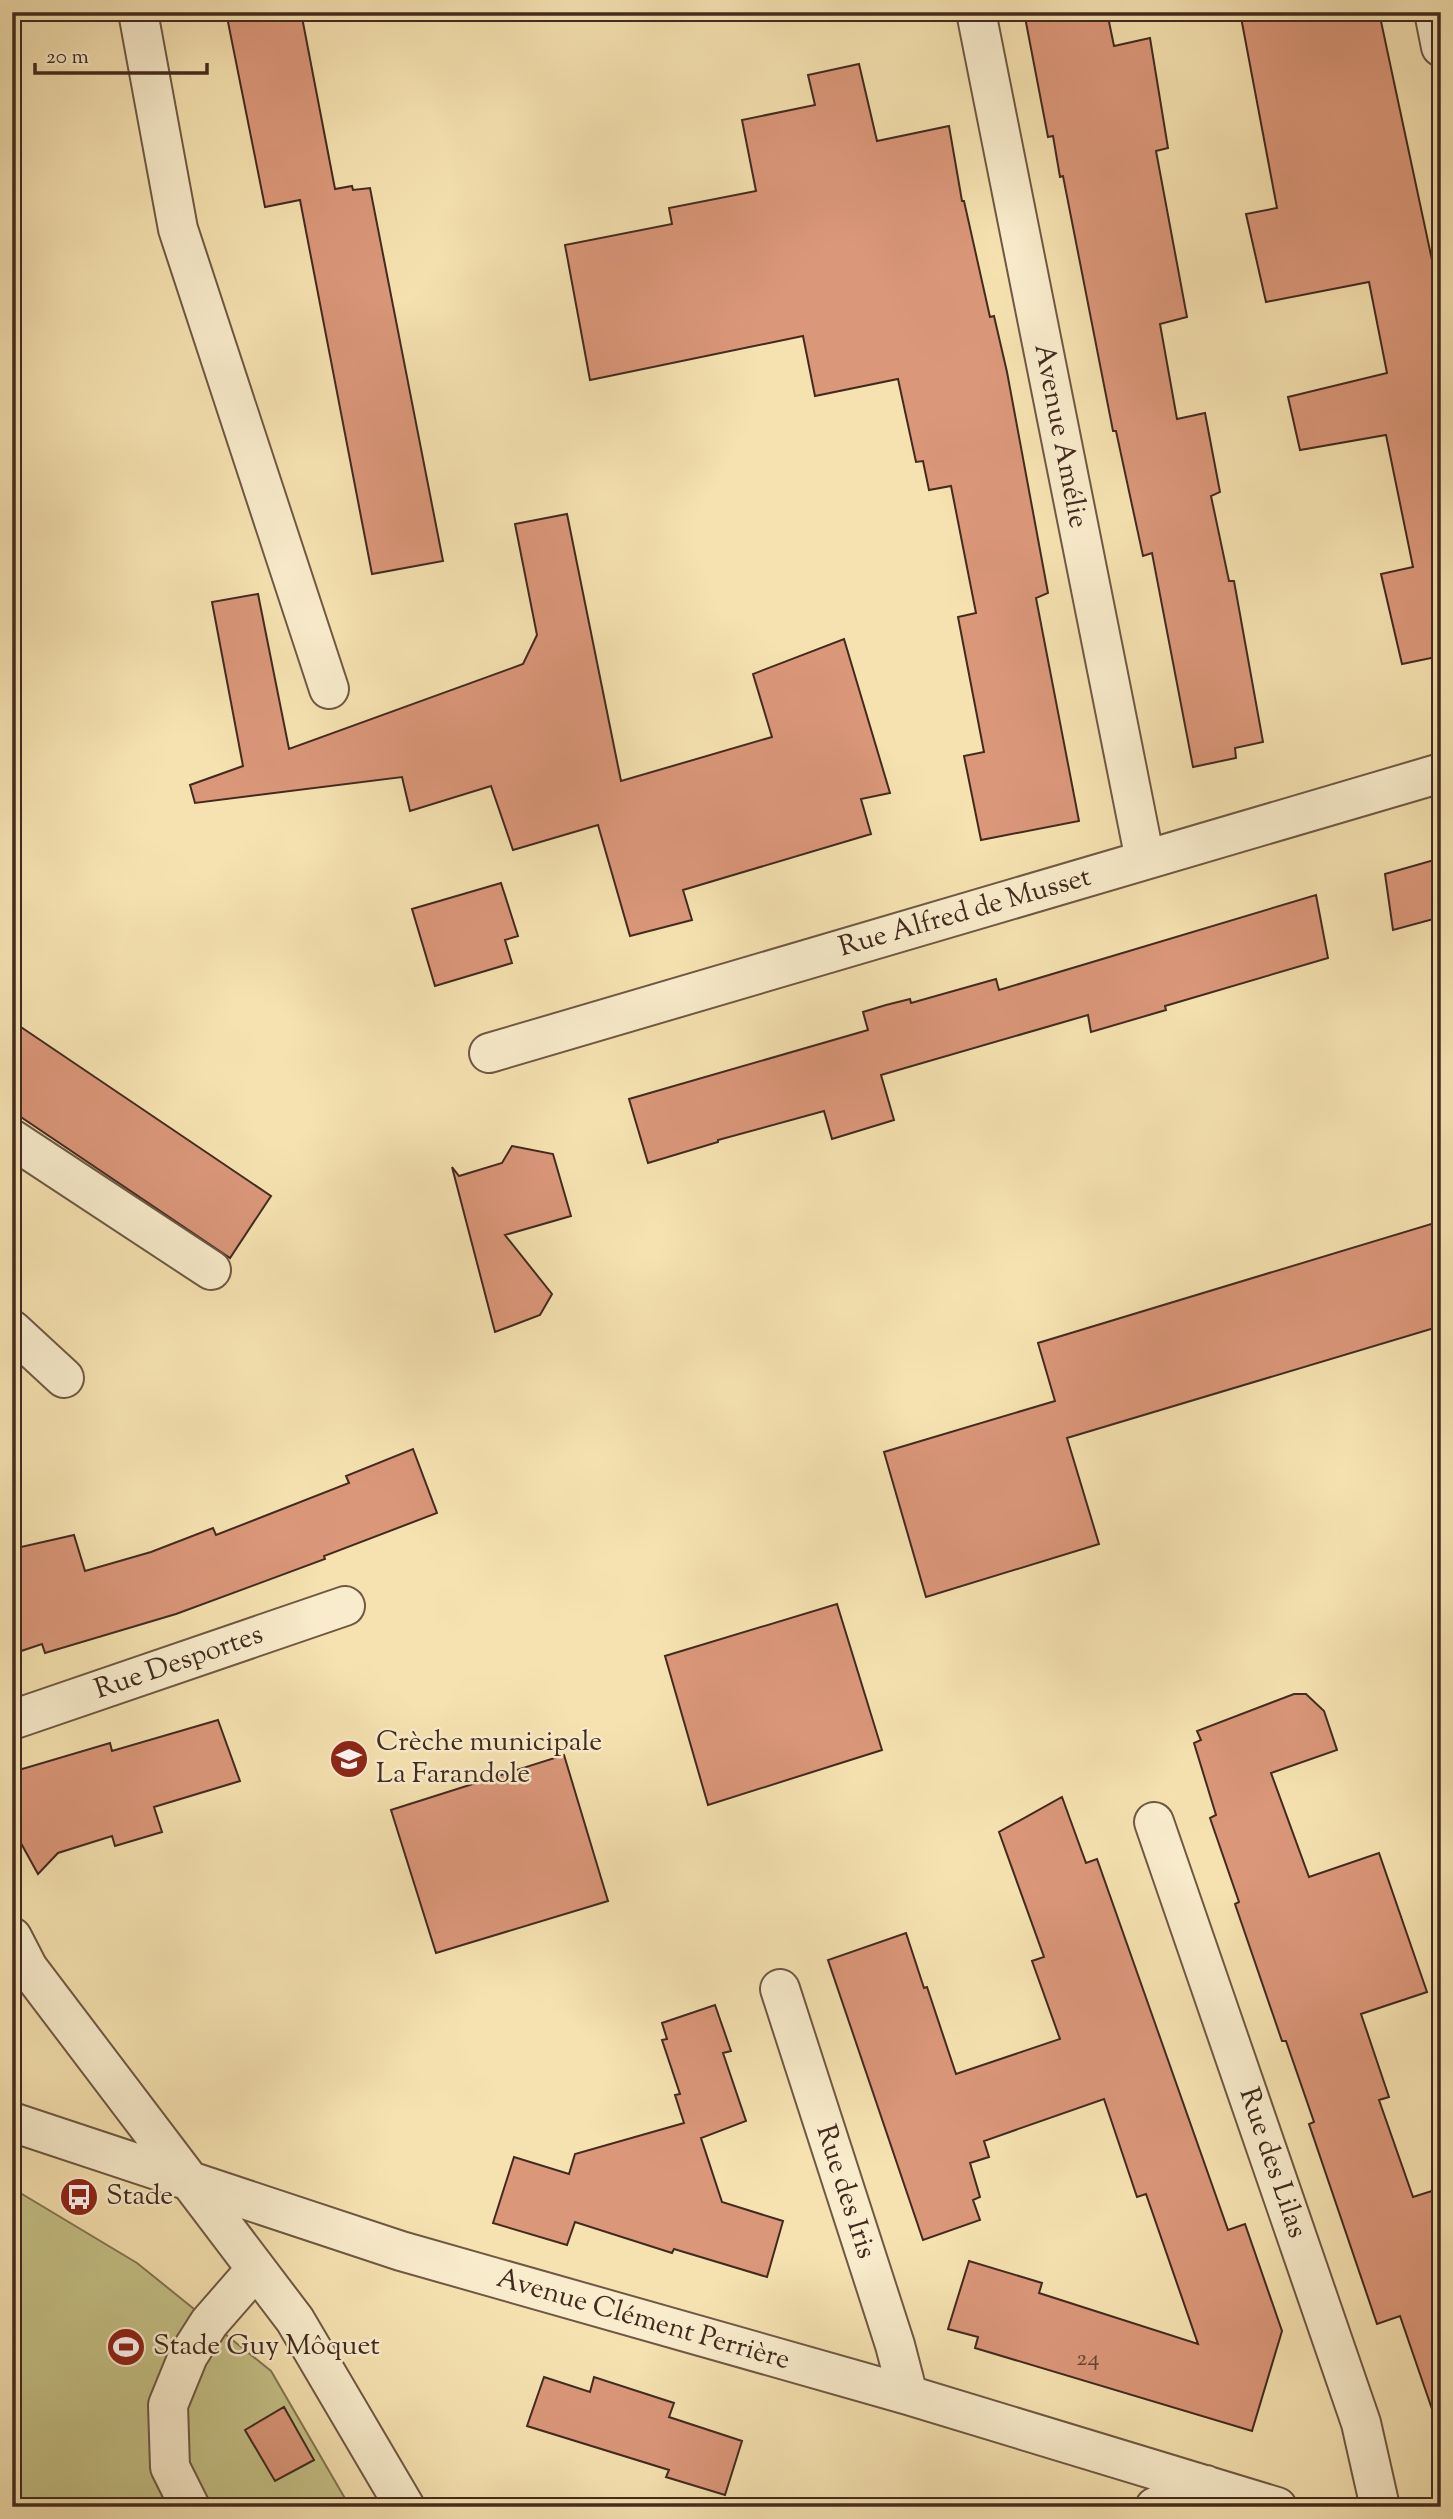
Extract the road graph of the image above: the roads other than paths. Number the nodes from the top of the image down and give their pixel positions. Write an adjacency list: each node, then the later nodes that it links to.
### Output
1 (138, 12): 5 (street)
2 (976, 12): 7 (street, Avenue Amélie)
3 (1434, 12): 4 (street)
4 (1441, 47)
5 (329, 689)
6 (1441, 773): 7 (street, Rue Alfred de Musset)
7 (1145, 860): 8 (street, Rue Alfred de Musset)
8 (489, 1053)
9 (12, 1139): 10 (street)
10 (211, 1270)
11 (12, 1330): 12 (street)
12 (64, 1378)
13 (345, 1605): 14 (street, Rue Desportes)
14 (12, 1720)
15 (1154, 1822): 27 (street, Rue des Lilas)
16 (20, 1952): 19 (street)
17 (780, 1989): 21 (street, Rue des Iris)
18 (12, 2122): 19 (street, Avenue Clément Perrière)
19 (190, 2182): 20 (street); 21 (street, Avenue Clément Perrière)
20 (256, 2269): 23 (street); 24 (street)
21 (908, 2395): 22 (street, Avenue Clément Perrière)
22 (1206, 2484): 25 (street); 26 (street, Avenue Clément Perrière)
23 (190, 2507)
24 (405, 2507)
25 (1155, 2507)
26 (1277, 2507)
27 (1380, 2507)

